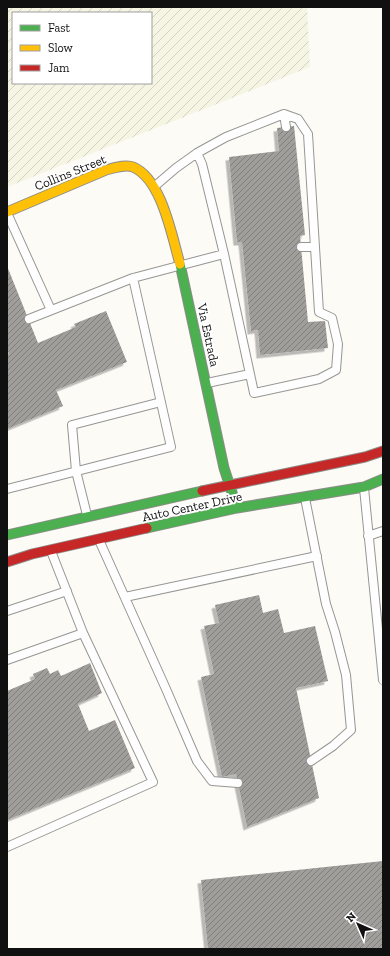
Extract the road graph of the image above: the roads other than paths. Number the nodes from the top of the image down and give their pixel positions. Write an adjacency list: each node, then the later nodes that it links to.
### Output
1 (284, 114): 2 (lane); 3 (lane); 8 (lane)
2 (286, 127)
3 (197, 154): 5 (lane); 9 (lane)
4 (142, 173): 5 (street, Via Estrada); 6 (street, Collins Street)
5 (154, 186): 10 (street, Via Estrada)
6 (7, 212): 12 (lane)
7 (301, 247): 8 (lane)
8 (315, 247): 14 (lane)
9 (224, 254): 10 (lane); 14 (lane)
10 (180, 267): 11 (lane); 15 (street, Via Estrada)
11 (133, 278): 12 (lane); 16 (lane)
12 (51, 310): 13 (lane)
13 (28, 319)
14 (250, 374): 15 (lane)
15 (206, 384): 20 (street, Via Estrada)
16 (161, 402): 18 (lane); 18 (lane)
17 (383, 451): 20 (street, Auto Center Drive)
18 (76, 472): 22 (lane); 25 (lane)
19 (383, 479): 21 (street, Auto Center Drive)
20 (230, 485): 24 (street, Via Estrada); 25 (street, Auto Center Drive)
21 (364, 487): 23 (street, Auto Center Drive); 28 (lane)
22 (7, 489)
23 (305, 498): 24 (street, Auto Center Drive); 31 (lane)
24 (237, 508): 29 (street, Auto Center Drive)
25 (88, 516): 27 (street, Auto Center Drive)
26 (383, 531): 28 (lane)
27 (7, 535)
28 (368, 536): 38 (lane)
29 (99, 540): 30 (street, Auto Center Drive); 34 (lane)
30 (51, 550): 32 (street, Auto Center Drive); 33 (lane)
31 (317, 556): 34 (lane); 39 (lane)
32 (7, 562)
33 (66, 591): 35 (lane); 36 (lane)
34 (125, 597): 40 (lane)
35 (7, 611)
36 (83, 633): 37 (lane); 41 (lane)
37 (7, 660)
38 (383, 680)
39 (311, 761)
40 (238, 784)
41 (7, 847)

